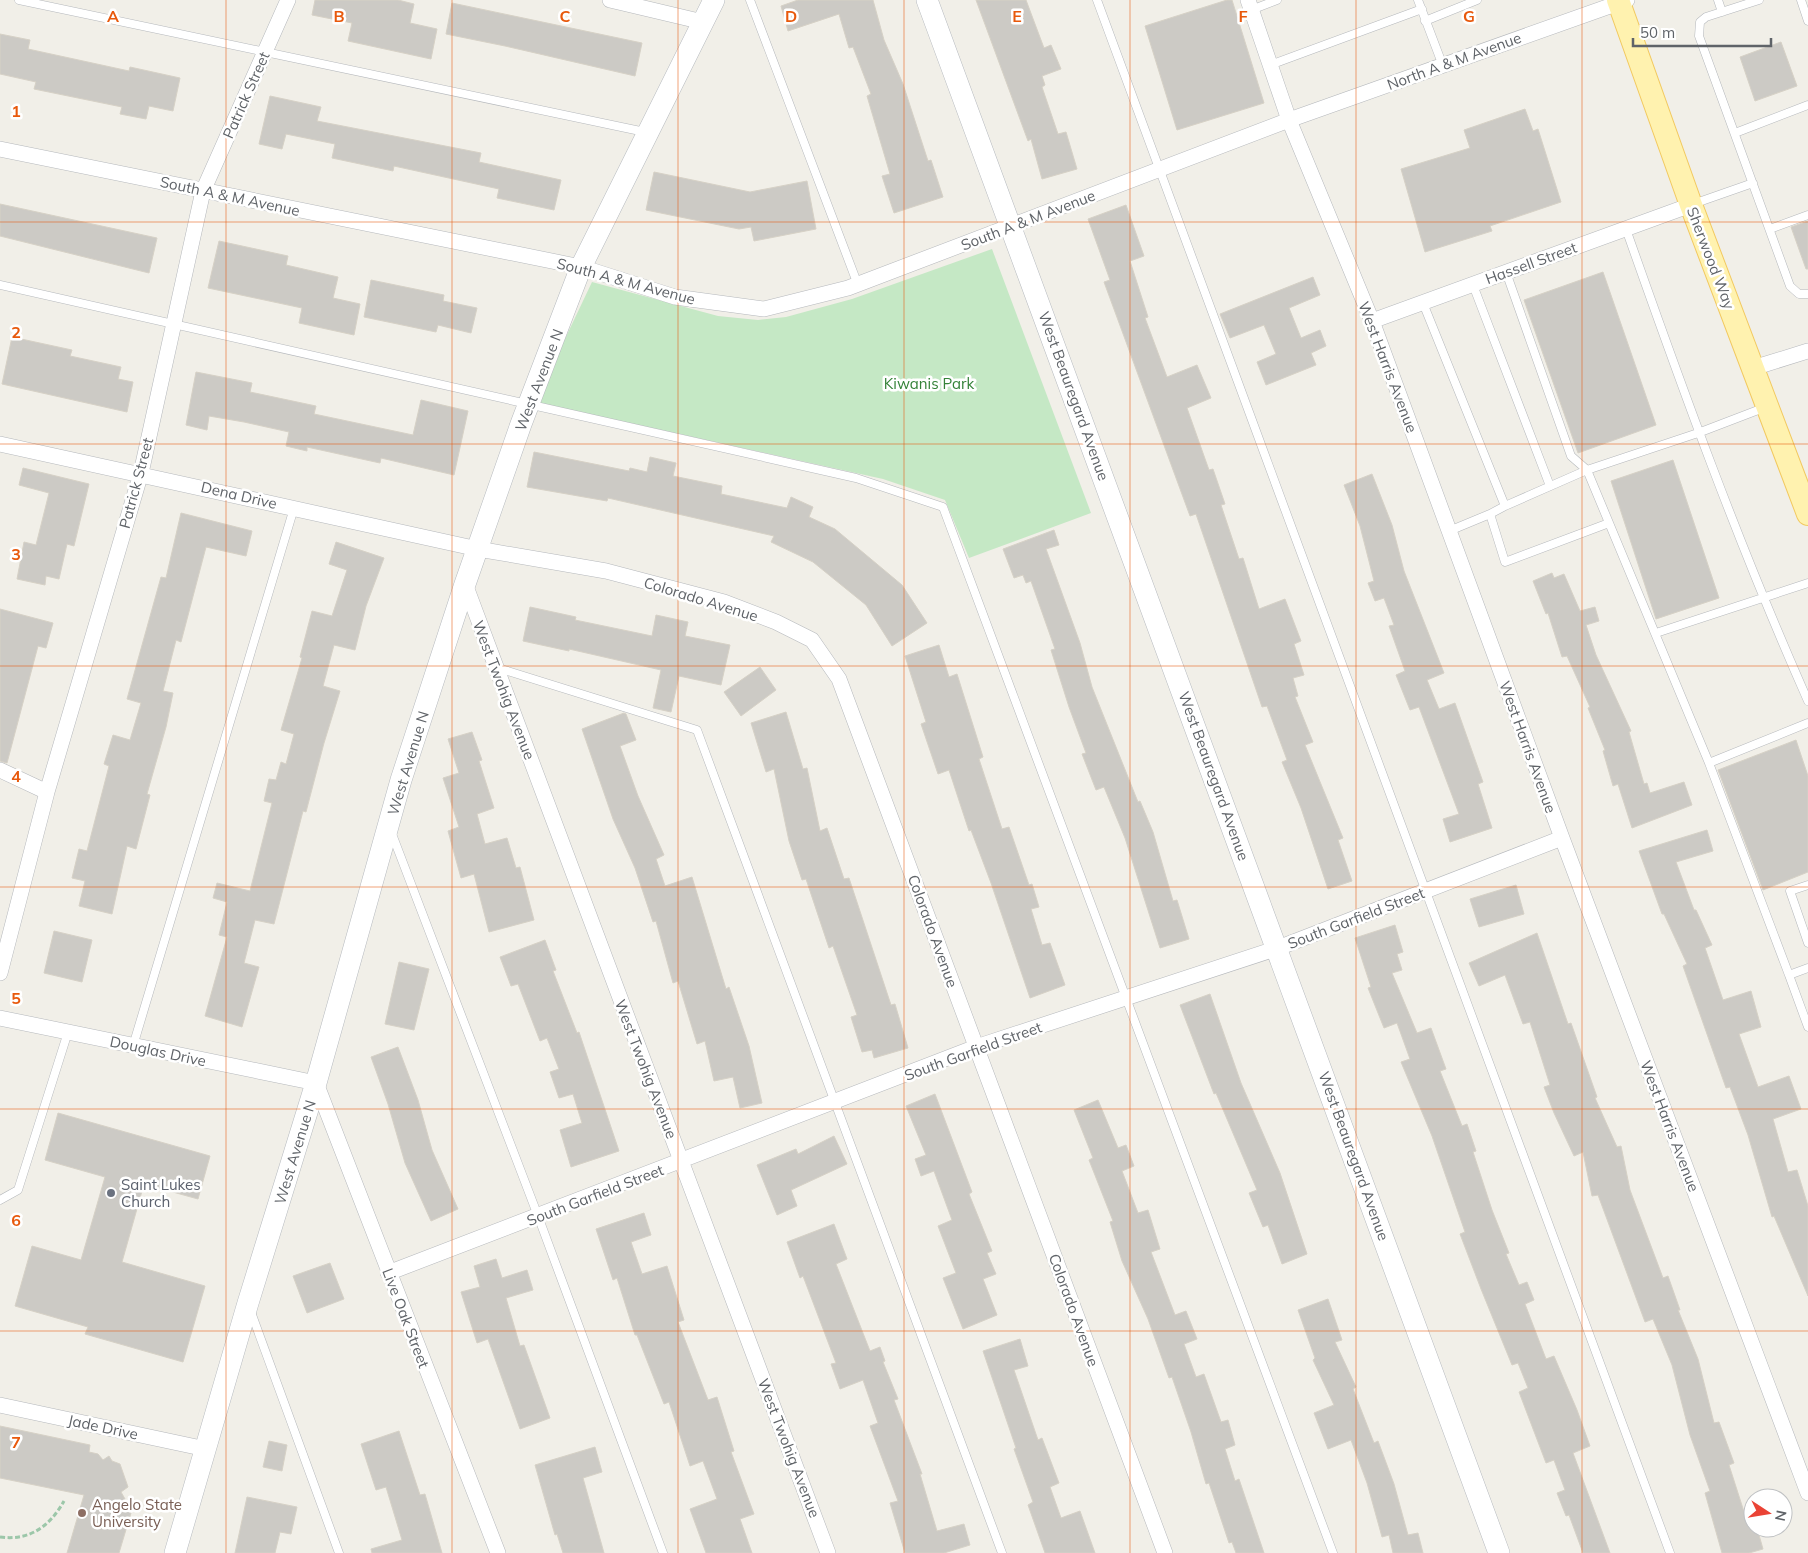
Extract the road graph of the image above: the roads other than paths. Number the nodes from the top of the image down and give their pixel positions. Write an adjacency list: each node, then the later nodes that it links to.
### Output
1 (19, 0): 21 (lane)
2 (288, 0): 21 (street, Patrick Street)
3 (610, 0): 20 (street)
4 (714, 0): 20 (main road, West Avenue N)
5 (750, 0): 39 (lane)
6 (927, 0): 34 (main road, West Beauregard Avenue)
7 (1097, 0): 29 (lane)
8 (1277, 0): 15 (lane)
9 (1418, 0): 16 (lane)
10 (1477, 0): 18 (lane)
11 (1718, 0): 17 (lane)
12 (1759, 0): 17 (lane)
13 (1801, 0): 19 (lane)
14 (1622, 1): 23 (street, North A & M Avenue); 32 (main road, Sherwood Way)
15 (1250, 5): 22 (street, West Harris Avenue)
16 (1422, 9): 18 (lane); 22 (lane)
17 (1722, 12): 27 (lane)
18 (1425, 21): 23 (lane)
19 (1808, 21)
20 (703, 22): 26 (main road, West Avenue N)
21 (265, 52): 26 (lane); 31 (street, Patrick Street)
22 (1270, 65): 25 (street, West Harris Avenue)
23 (1443, 66): 25 (street, North A & M Avenue)
24 (1808, 105): 27 (lane)
25 (1290, 120): 29 (street, South A & M Avenue); 44 (street, West Harris Avenue)
26 (648, 132): 37 (main road, West Avenue N)
27 (1735, 133): 30 (lane)
28 (0, 148): 31 (street, South A & M Avenue)
29 (1160, 170): 34 (street, South A & M Avenue); 75 (lane)
30 (1753, 183): 32 (lane); 36 (lane)
31 (203, 191): 37 (street, South A & M Avenue); 45 (street, Patrick Street)
32 (1691, 205): 35 (street, Hassell Street); 47 (main road, Sherwood Way)
33 (1808, 214): 36 (lane)
34 (1012, 227): 39 (street, South A & M Avenue); 77 (main road, West Beauregard Avenue)
35 (1626, 229): 38 (street, Hassell Street); 50 (lane)
36 (1770, 229): 42 (lane)
37 (581, 267): 39 (street, South A & M Avenue); 48 (main road, West Avenue N)
38 (1506, 272): 40 (street, Hassell Street); 52 (lane)
39 (858, 284)
40 (1473, 284): 43 (street, Hassell Street); 54 (lane)
41 (0, 285): 45 (lane)
42 (1808, 294)
43 (1423, 303): 44 (street, Hassell Street); 55 (lane)
44 (1372, 321): 60 (street, West Harris Avenue)
45 (174, 324): 48 (lane); 53 (street, Patrick Street)
46 (1808, 351): 47 (street)
47 (1753, 368): 49 (main road, Sherwood Way)
48 (529, 404): 61 (main road, West Avenue N); 81 (lane)
49 (1768, 407): 50 (lane); 58 (main road, Sherwood Way)
50 (1698, 434): 52 (lane); 64 (lane)
51 (1, 447): 53 (street, Dena Drive)
52 (1587, 470): 54 (lane); 59 (lane)
53 (141, 473): 56 (street, Dena Drive); 71 (street, Patrick Street)
54 (1550, 486): 55 (lane)
55 (1505, 506): 57 (lane)
56 (294, 508): 61 (street, Dena Drive); 85 (lane)
57 (1490, 514): 59 (lane); 60 (lane)
58 (1808, 514)
59 (1609, 523): 65 (lane)
60 (1449, 531): 73 (street, West Harris Avenue)
61 (478, 549): 63 (main road, West Avenue N); 86 (street, Colorado Avenue)
62 (1808, 583): 64 (lane)
63 (465, 584): 66 (street, West Twohig Avenue); 72 (main road, West Avenue N)
64 (1763, 599): 65 (lane); 67 (lane)
65 (1656, 633): 69 (lane)
66 (496, 668): 88 (lane); 89 (street, West Twohig Avenue)
67 (1808, 701)
68 (1808, 723): 69 (lane)
69 (1709, 763): 80 (lane)
70 (0, 770): 71 (street)
71 (47, 792): 79 (street, Patrick Street)
72 (388, 825): 87 (main road, West Avenue N); 91 (lane)
73 (1562, 838): 75 (street, South Garfield Street); 96 (street, West Harris Avenue)
74 (1808, 885): 76 (lane)
75 (1426, 891): 77 (street, South Garfield Street); 106 (lane)
76 (1808, 943)
77 (1278, 948): 81 (street, South Garfield Street); 105 (main road, West Beauregard Avenue)
78 (1808, 968): 80 (lane)
79 (0, 972)
80 (1789, 975): 83 (lane)
81 (1126, 998): 86 (street, South Garfield Street); 104 (lane)
82 (0, 1018): 84 (street, Douglas Drive)
83 (1808, 1027)
84 (68, 1032): 85 (street, Douglas Drive); 90 (lane)
85 (133, 1046): 87 (street, Douglas Drive)
86 (976, 1047): 88 (street, South Garfield Street); 103 (street, Colorado Avenue)
87 (316, 1083): 92 (street, Live Oak Street); 93 (main road, West Avenue N)
88 (835, 1102): 89 (street, South Garfield Street); 102 (lane)
89 (681, 1162): 91 (street, South Garfield Street); 101 (street, West Twohig Avenue)
90 (0, 1200)
91 (538, 1216): 92 (street, South Garfield Street); 100 (lane)
92 (388, 1273): 99 (street, Live Oak Street)
93 (248, 1303): 95 (main road, West Avenue N); 98 (lane)
94 (0, 1405): 95 (street, Jade Drive)
95 (206, 1449): 97 (main road, West Avenue N)
96 (1808, 1493)
97 (175, 1553)
98 (339, 1553)
99 (498, 1553)
100 (663, 1553)
101 (828, 1553)
102 (1002, 1553)
103 (1165, 1553)
104 (1333, 1553)
105 (1499, 1553)
106 (1670, 1553)

